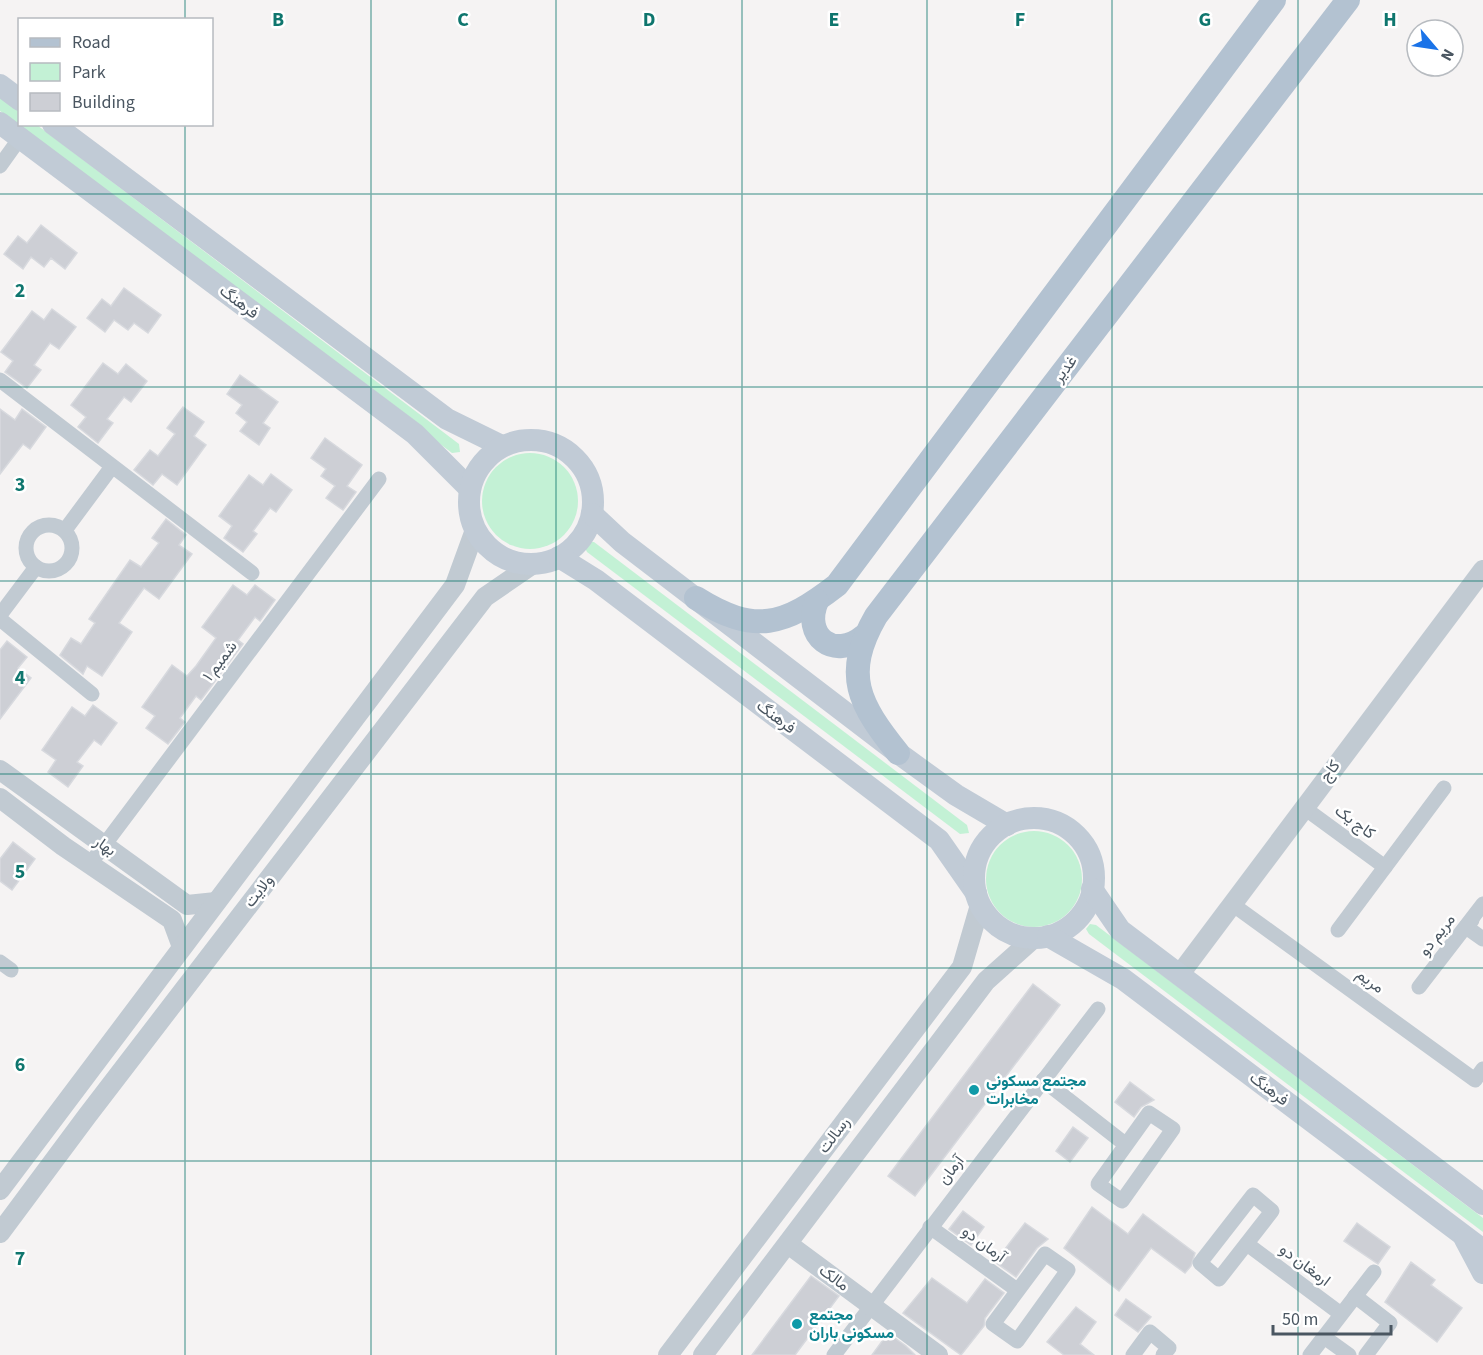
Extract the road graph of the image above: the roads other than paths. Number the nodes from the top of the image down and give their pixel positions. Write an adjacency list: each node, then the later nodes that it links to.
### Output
1 (1274, 0): 24 (main road)
2 (1348, 0): 26 (main road, غدیر)
3 (0, 85): 4 (main road)
4 (18, 98)
5 (0, 123): 7 (main road, فرهنگ)
6 (56, 126): 10 (main road, فرهنگ)
7 (20, 138): 8 (street); 13 (main road, فرهنگ)
8 (0, 166)
9 (0, 380): 11 (street)
10 (502, 446): 13 (main road); 14 (main road)
11 (111, 468): 15 (street); 21 (street)
12 (379, 479): 34 (street, شمیم ۱)
13 (470, 489): 16 (main road)
14 (592, 514): 17 (main road); 23 (main road)
15 (65, 530): 19 (street); 19 (street)
16 (475, 530): 18 (main road); 39 (street, ولایت)
17 (559, 557): 18 (main road); 38 (main road, فرهنگ)
18 (533, 564): 55 (street, ولایت)
19 (36, 567): 25 (street)
20 (1483, 570): 22 (street, کاج)
21 (252, 573)
22 (1477, 591): 32 (street, کاج)
23 (696, 598): 24 (main road); 28 (main road)
24 (817, 600): 26 (main road)
25 (0, 617): 27 (street)
26 (864, 636): 28 (main road, غدیر)
27 (92, 694)
28 (898, 753): 33 (main road)
29 (0, 770): 34 (street, بهار)
30 (1444, 788): 36 (street)
31 (0, 798): 35 (street, بهار)
32 (1303, 807): 36 (street, کاج یک); 40 (street, کاج)
33 (1007, 825): 37 (main road); 38 (main road)
34 (103, 845): 35 (street, شمیم ۱); 39 (street, بهار)
35 (90, 864): 45 (street, بهار)
36 (1386, 867): 42 (street)
37 (1092, 890): 43 (main road); 46 (main road)
38 (978, 899): 43 (main road); 67 (street, رسالت)
39 (216, 902): 45 (street, ولایت)
40 (1232, 904): 46 (street, کاج); 49 (street, مریم)
41 (1483, 905): 44 (street, مریم دو); 47 (street, مریم دو)
42 (1338, 930)
43 (1041, 937): 56 (main road, فرهنگ); 57 (street, رسالت)
44 (1483, 939)
45 (182, 947): 52 (street, ولایت)
46 (1180, 974): 53 (main road)
47 (1419, 987)
48 (1098, 1009): 50 (street, آرمان)
49 (1483, 1069)
50 (1043, 1080): 51 (street); 54 (street, آرمان)
51 (1125, 1144): 51 (street)
52 (0, 1190)
53 (1483, 1204)
54 (930, 1227): 62 (street, آرمان دو); 64 (street, آرمان)
55 (0, 1233)
56 (1461, 1233): 59 (main road, فرهنگ); 61 (main road)
57 (788, 1244): 64 (street, مالک); 68 (street, رسالت)
58 (1247, 1244): 58 (street); 65 (street, ارمغان دو)
59 (1483, 1250)
60 (1374, 1272): 63 (street)
61 (1483, 1273)
62 (1017, 1290): 62 (street)
63 (1355, 1296): 65 (street); 75 (street)
64 (872, 1306): 69 (street, آرمان); 70 (street, مالک)
65 (1341, 1314): 66 (street)
66 (1324, 1337): 73 (street); 74 (street)
67 (668, 1355)
68 (703, 1355)
69 (834, 1355)
70 (938, 1355)
71 (1133, 1355): 72 (street)
72 (1163, 1355)
73 (1310, 1355)
74 (1348, 1355)
75 (1366, 1355)

